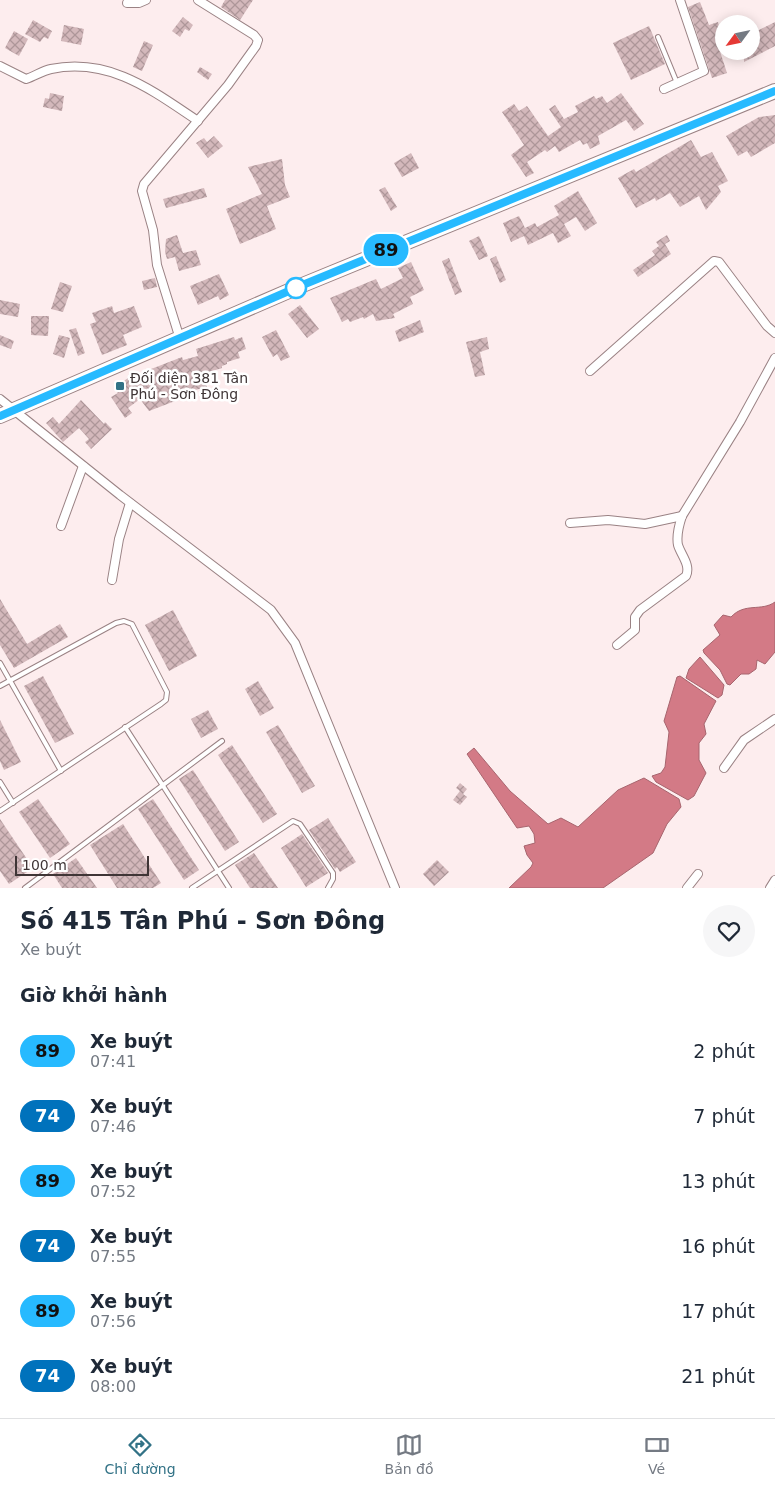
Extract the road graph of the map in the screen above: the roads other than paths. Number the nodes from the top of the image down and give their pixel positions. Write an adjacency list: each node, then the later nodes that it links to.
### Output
1 (146, 0): 4 (street)
2 (198, 0): 10 (street)
3 (680, 0): 7 (street)
4 (127, 3)
5 (658, 37): 7 (lane)
6 (0, 66): 10 (street)
7 (677, 83): 8 (street)
8 (664, 88)
9 (775, 91): 12 (highway)
10 (198, 121): 12 (street)
11 (775, 333): 14 (street)
12 (180, 339): 16 (highway)
13 (775, 358): 20 (street)
14 (590, 371)
15 (0, 399): 16 (street)
16 (14, 410): 17 (highway); 18 (street)
17 (0, 416)
18 (83, 466): 19 (street); 22 (street)
19 (130, 503): 23 (street); 44 (street)
20 (682, 516): 21 (street); 24 (street)
21 (570, 523)
22 (62, 526)
23 (112, 580)
24 (617, 645)
25 (0, 663): 26 (lane)
26 (10, 680): 27 (lane); 29 (lane); 32 (lane)
27 (0, 686)
28 (775, 719): 31 (street)
29 (125, 727): 32 (lane); 34 (lane)
30 (222, 741): 34 (lane)
31 (724, 768)
32 (61, 770): 35 (lane)
33 (0, 782): 35 (lane)
34 (162, 785): 37 (lane); 40 (lane)
35 (13, 802): 36 (lane)
36 (0, 811)
37 (218, 871): 41 (lane); 42 (lane); 43 (lane)
38 (698, 874): 45 (street)
39 (775, 880): 46 (street)
40 (25, 888)
41 (192, 888)
42 (229, 888)
43 (328, 888)
44 (395, 888)
45 (687, 888)
46 (770, 888)

